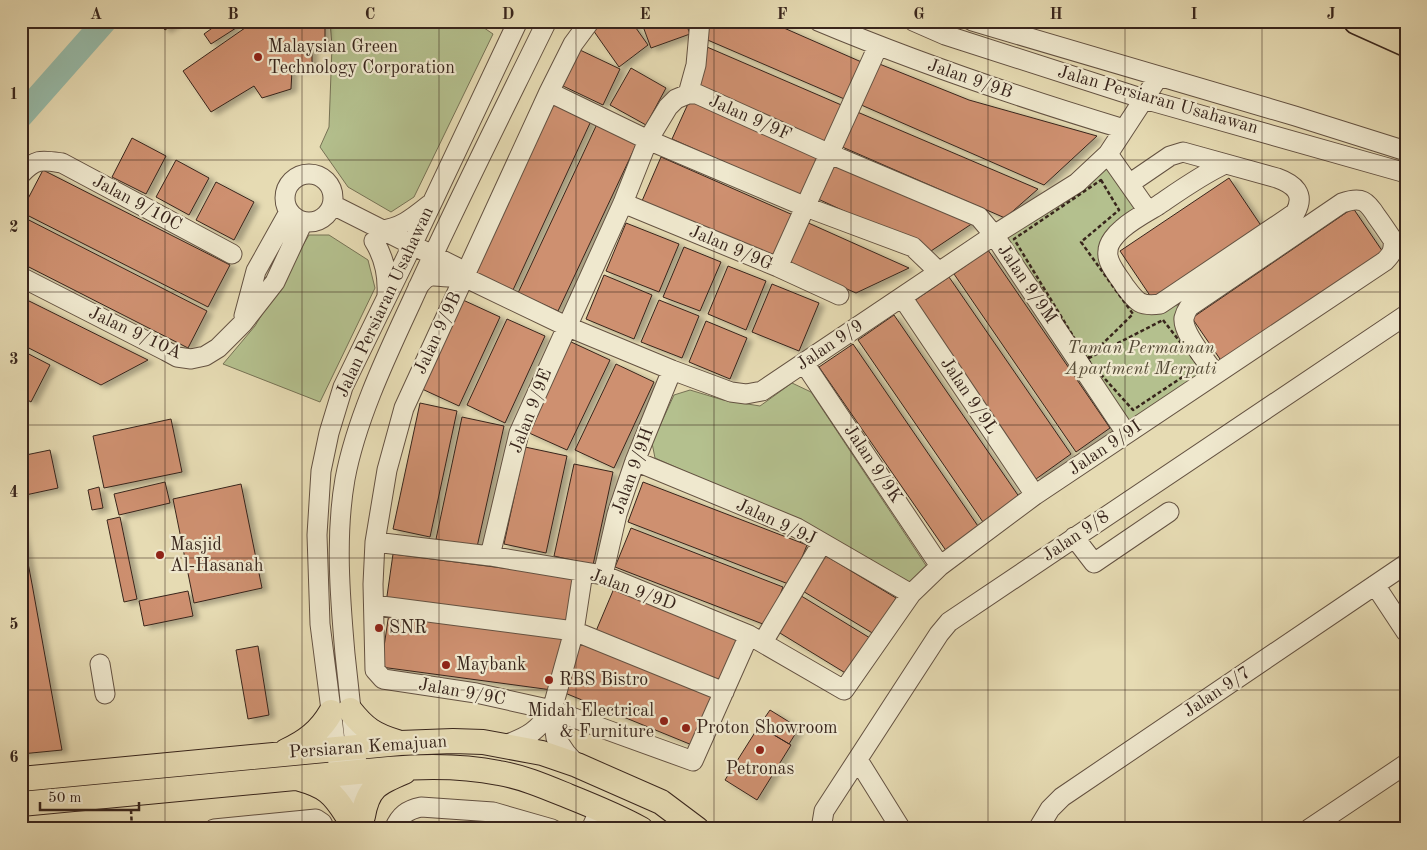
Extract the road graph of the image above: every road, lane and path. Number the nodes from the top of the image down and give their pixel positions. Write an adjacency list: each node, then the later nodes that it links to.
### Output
1 (518, 21): 24 (street, Jalan Persiaran Usahawan)
2 (547, 21): 30 (street, Jalan Persiaran Usahawan)
3 (590, 21): 12 (street, Jalan 9/9B)
4 (700, 21): 13 (street)
5 (818, 21): 10 (street, Jalan 9/9B)
6 (913, 21): 14 (street, Jalan Persiaran Usahawan)
7 (972, 21): 11 (street, Jalan Persiaran Usahawan)
8 (1357, 21): 9 (highway)
9 (1406, 43)
10 (878, 46): 15 (street, Jalan 9/9B); 18 (street)
11 (1159, 76): 14 (street, Jalan 9/9); 17 (street, Jalan Persiaran Usahawan)
12 (549, 92): 16 (street); 37 (street, Jalan 9/9B)
13 (688, 94): 16 (street, Jalan 9/9F); 18 (street, Jalan 9/9F)
14 (1144, 99): 15 (street, Jalan 9/9); 21 (street, Jalan Persiaran Usahawan)
15 (1124, 129): 19 (street, Jalan 9/9)
16 (648, 140): 25 (street, Jalan 9/9F); 26 (street)
17 (1406, 151)
18 (830, 154): 26 (street); 32 (street, Jalan 9/9F)
19 (1108, 154): 23 (street); 32 (street, Jalan 9/9)
20 (1225, 164): 23 (street); 28 (street); 28 (street)
21 (1406, 172)
22 (21, 174): 34 (street, Jalan 9/10C)
23 (1129, 184): 28 (street)
24 (433, 202): 31 (street); 33 (street, Jalan Persiaran Usahawan)
25 (623, 203): 36 (street, Jalan 9/9G); 45 (street, Jalan 9/9F)
26 (806, 207): 36 (street); 38 (street)
27 (329, 211): 29 (street); 29 (street); 31 (street, Jalan 9/9)
28 (1148, 212)
29 (296, 217): 39 (street, Jalan 9/10A)
30 (443, 233): 35 (street, Jalan Persiaran Usahawan); 37 (street)
31 (377, 235): 33 (street, Jalan 9/9); 42 (street)
32 (994, 235): 38 (street, Jalan 9/9); 50 (street, Jalan 9/9M)
33 (409, 252): 35 (street, Jalan 9/9); 42 (street, Jalan Persiaran Usahawan)
34 (232, 254)
35 (429, 261): 37 (street, Jalan 9/9); 40 (street, Jalan Persiaran Usahawan)
36 (778, 267): 41 (street, Jalan 9/9G)
37 (461, 270): 40 (street); 45 (street, Jalan 9/9); 55 (street, Jalan 9/9B)
38 (939, 272): 43 (street, Jalan 9/9)
39 (21, 277)
40 (418, 287): 66 (street, Jalan Persiaran Usahawan)
41 (839, 295)
42 (387, 297): 65 (street, Jalan Persiaran Usahawan)
43 (902, 297): 47 (street, Jalan 9/9); 52 (street, Jalan 9/9L)
44 (1406, 315): 54 (street, Jalan 9/8)
45 (566, 326): 48 (street, Jalan 9/9); 57 (street, Jalan 9/9E)
46 (1087, 359): 46 (path); 46 (path)
47 (804, 362): 48 (street, Jalan 9/9); 59 (street, Jalan 9/9K)
48 (672, 370): 51 (street, Jalan 9/9H)
49 (1215, 374): 49 (street, Jalan 9/9I); 50 (street, Jalan 9/9I)
50 (1126, 434): 52 (street, Jalan 9/9I)
51 (635, 461): 56 (street, Jalan 9/9J); 61 (street, Jalan 9/9H)
52 (1036, 495): 59 (street, Jalan 9/9I)
53 (1169, 512): 54 (street)
54 (1074, 537): 81 (street, Jalan 9/8)
55 (375, 542): 57 (street, Jalan 9/9D); 64 (street, Jalan 9/9B)
56 (822, 543): 63 (street, Jalan 9/9J); 69 (street)
57 (490, 556): 60 (street, Jalan 9/9D)
58 (1406, 564): 62 (street, Jalan 9/7)
59 (940, 566): 63 (street, Jalan 9/9I)
60 (583, 572): 61 (street, Jalan 9/9D); 67 (street)
61 (604, 575): 69 (street, Jalan 9/9D)
62 (1375, 585): 68 (street); 99 (street, Jalan 9/7)
63 (911, 594): 72 (street, Jalan 9/9I)
64 (374, 605): 67 (street); 71 (street, Jalan 9/9B)
65 (320, 624): 66 (street); 76 (street, Jalan Persiaran Usahawan)
66 (342, 624): 76 (street, Jalan Persiaran Usahawan)
67 (574, 631): 73 (street); 75 (street)
68 (1406, 632)
69 (756, 638): 72 (street, Jalan 9/9D); 73 (street)
70 (100, 664): 74 (street)
71 (375, 670): 75 (street, Jalan 9/9C)
72 (844, 690)
73 (724, 692): 75 (street, Jalan 9/9C)
74 (105, 694)
75 (552, 710): 78 (street); 83 (street)
76 (341, 711): 77 (main road); 79 (street, Jalan Persiaran Usahawan); 80 (main road)
77 (400, 744): 78 (main road, Persiaran Kemajuan); 79 (main road, Persiaran Kemajuan)
78 (505, 745): 83 (main road, Persiaran Kemajuan)
79 (345, 749): 80 (main road, Persiaran Kemajuan); 85 (street, Jalan Persiaran Usahawan)
80 (280, 754): 87 (main road, Persiaran Kemajuan)
81 (858, 760): 97 (street, Jalan 9/8); 98 (street)
82 (1406, 764): 100 (street)
83 (577, 765): 96 (main road, Persiaran Kemajuan)
84 (417, 767): 85 (main road, Persiaran Kemajuan); 89 (main road, Persiaran Kemajuan); 90 (main road)
85 (348, 774): 86 (main road, Persiaran Kemajuan); 90 (street, Jalan Persiaran Usahawan)
86 (297, 778): 88 (main road, Persiaran Kemajuan); 90 (main road)
87 (21, 779)
88 (21, 804)
89 (596, 819): 95 (main road, Persiaran Kemajuan)
90 (356, 822)
91 (214, 829): 92 (street)
92 (324, 829)
93 (394, 829): 94 (street)
94 (552, 829)
95 (641, 829)
96 (697, 829)
97 (821, 829)
98 (901, 829)
99 (1038, 829)
100 (1309, 829)

